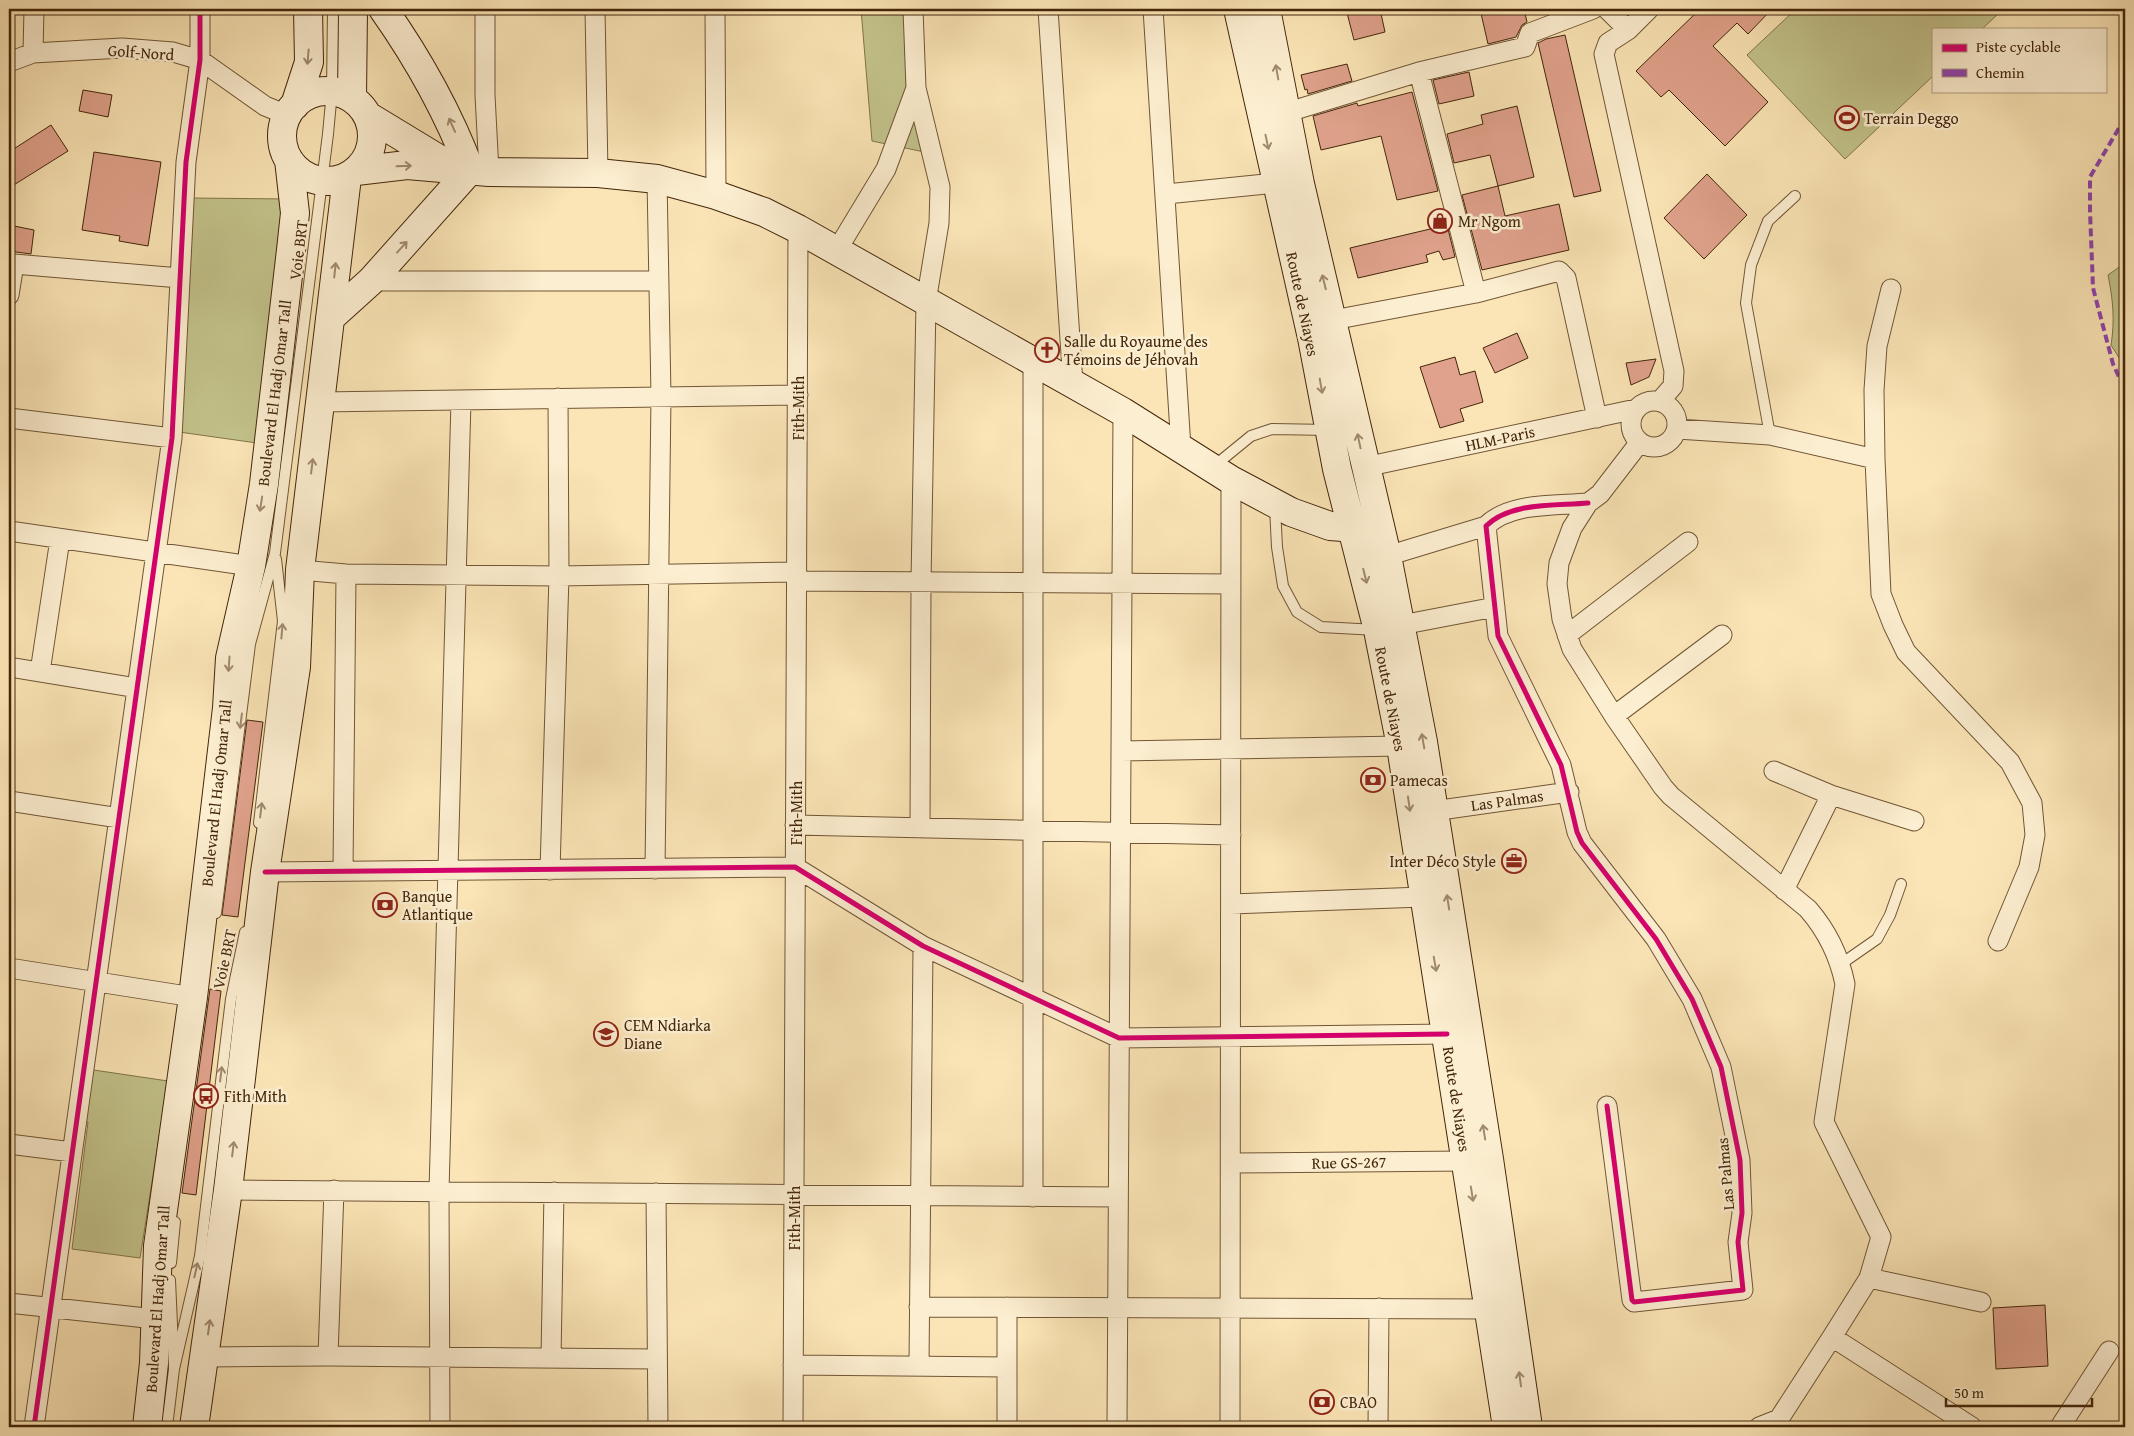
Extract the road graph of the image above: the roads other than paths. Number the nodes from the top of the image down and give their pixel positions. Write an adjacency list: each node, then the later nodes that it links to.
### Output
1 (34, 9): 19 (street)
2 (200, 9): 20 (street)
3 (308, 9): 25 (main road, Boulevard El Hadj Omar Tall, one-way to 25)
4 (333, 9): 24 (lane, Voie BRT)
5 (353, 9): 24 (main road)
6 (383, 9): 28 (main road, one-way to 6)
7 (485, 9): 28 (street)
8 (595, 9): 29 (street)
9 (715, 9): 34 (street)
10 (914, 9): 23 (street)
11 (1048, 9): 49 (street)
12 (1153, 9): 33 (street)
13 (1238, 9): 32 (main road, Route de Niayes, one-way to 32)
14 (1266, 9): 26 (main road, Route de Niayes, one-way to 14)
15 (1593, 9): 22 (street)
16 (1607, 9): 18 (street)
17 (1649, 9): 18 (street)
18 (1628, 30): 54 (street)
19 (33, 53): 20 (street, Golf-Nord); 21 (street, Golf-Nord)
20 (200, 60): 25 (street, Golf-Nord); 39 (street)
21 (9, 62)
22 (1420, 72): 26 (street); 43 (street)
23 (916, 88): 37 (street); 45 (street)
24 (351, 101): 25 (main road); 28 (main road); 30 (lane, Voie BRT); 30 (main road)
25 (291, 110): 27 (main road, Boulevard El Hadj Omar Tall)
26 (1284, 113): 47 (main road, Route de Niayes, one-way to 26)
27 (289, 160): 30 (main road); 80 (main road, Boulevard El Hadj Omar Tall, one-way to 80)
28 (472, 170): 29 (main road); 30 (main road, one-way to 28); 40 (main road, one-way to 28)
29 (598, 173): 31 (main road)
30 (342, 176): 46 (main road, one-way to 30); 77 (lane, Voie BRT)
31 (657, 179): 34 (main road); 41 (street)
32 (1276, 183): 33 (street); 61 (main road, Route de Niayes, one-way to 61)
33 (1166, 194): 65 (street)
34 (716, 195): 36 (main road)
35 (1795, 196): 62 (lane)
36 (798, 228): 37 (main road); 50 (street, Fith-Mith)
37 (837, 250): 45 (main road)
38 (11, 264): 39 (street); 44 (street)
39 (180, 278): 63 (street)
40 (372, 281): 41 (street); 46 (main road)
41 (657, 281): 51 (street)
42 (1891, 289): 66 (street)
43 (1476, 293): 47 (street); 59 (street)
44 (9, 295)
45 (926, 302): 48 (main road); 87 (street)
46 (330, 318): 55 (main road)
47 (1333, 320): 67 (main road, Route de Niayes, one-way to 47)
48 (1033, 362): 49 (main road); 88 (street)
49 (1073, 384): 57 (main road)
50 (798, 394): 51 (street); 86 (street, Fith-Mith)
51 (661, 396): 52 (street); 84 (street)
52 (558, 398): 53 (street); 85 (street)
53 (460, 400): 55 (street); 83 (street)
54 (1660, 401): 56 (street); 60 (street)
55 (320, 402): 81 (main road, one-way to 55)
56 (1636, 409): 59 (street, HLM-Paris); 64 (street)
57 (1122, 412): 65 (main road); 89 (street)
58 (9, 418): 63 (street)
59 (1597, 418): 67 (street, HLM-Paris)
60 (1677, 429): 62 (street); 64 (street)
61 (1329, 430): 68 (lane); 72 (main road, Route de Niayes)
62 (1770, 435): 66 (street)
63 (172, 438): 78 (street)
64 (1640, 442): 70 (street)
65 (1181, 448): 68 (main road)
66 (1875, 460): 127 (street)
67 (1365, 466): 73 (main road, Route de Niayes)
68 (1222, 474): 69 (main road); 90 (street)
69 (1275, 503): 72 (main road); 92 (lane)
70 (1588, 503): 71 (street); 93 (street)
71 (1486, 526): 79 (street); 91 (street)
72 (1353, 528): 73 (main road); 92 (main road, Route de Niayes, one-way to 92)
73 (1380, 529): 79 (main road, Route de Niayes)
74 (9, 531): 75 (street)
75 (60, 539): 78 (street); 96 (street)
76 (1688, 542): 93 (street)
77 (275, 553): 113 (lane, Voie BRT, one-way to 77); 126 (lane, Voie BRT, one-way to 126)
78 (155, 554): 80 (street); 97 (street)
79 (1387, 556): 92 (main road, Route de Niayes)
80 (251, 566): 133 (main road, Boulevard El Hadj Omar Tall, one-way to 133)
81 (300, 570): 82 (street); 119 (main road)
82 (346, 574): 83 (street); 118 (street)
83 (456, 574): 85 (street); 120 (street)
84 (658, 574): 85 (street); 86 (street); 116 (street)
85 (559, 576): 117 (street)
86 (797, 576): 87 (street); 109 (street, Fith-Mith)
87 (921, 582): 88 (street); 110 (street)
88 (1035, 583): 89 (street); 111 (street)
89 (1122, 583): 90 (street); 100 (street)
90 (1231, 584): 101 (street)
91 (1495, 607): 92 (street); 103 (street)
92 (1390, 627): 99 (main road, Route de Niayes); 106 (main road, Route de Niayes, one-way to 92)
93 (1567, 635): 98 (street)
94 (1722, 635): 98 (street)
95 (9, 667): 96 (street)
96 (40, 672): 97 (street)
97 (136, 688): 107 (street)
98 (1614, 716): 122 (street)
99 (1401, 746): 101 (street); 123 (main road, Route de Niayes, one-way to 123)
100 (1121, 751): 101 (street); 112 (street)
101 (1231, 751): 114 (street)
102 (1774, 771): 104 (street)
103 (1569, 792): 106 (street, Las Palmas); 139 (street, Las Palmas)
104 (1831, 795): 108 (street); 122 (street)
105 (9, 801): 107 (street)
106 (1433, 810): 189 (main road, Route de Niayes, one-way to 106)
107 (118, 818): 132 (street)
108 (1914, 822)
109 (796, 826): 110 (street); 115 (street, Fith-Mith)
110 (920, 828): 111 (street)
111 (1034, 830): 112 (street); 134 (street)
112 (1120, 832): 114 (street); 137 (street)
113 (258, 833)
114 (1231, 835): 124 (street)
115 (795, 867): 116 (street); 128 (street); 149 (street, Fith-Mith)
116 (655, 869): 117 (street)
117 (550, 870): 120 (street)
118 (343, 871): 119 (street); 120 (street)
119 (265, 872): 144 (main road, one-way to 119)
120 (448, 872): 146 (street)
121 (1901, 884): 130 (lane)
122 (1784, 890): 130 (street)
123 (1423, 897): 124 (street); 135 (main road, Route de Niayes, one-way to 135)
124 (1231, 904): 136 (street)
125 (246, 922): 175 (lane, Voie BRT, one-way to 125)
126 (215, 925)
127 (1998, 941)
128 (923, 946): 134 (street); 150 (street)
129 (208, 960): 138 (lane, Voie BRT)
130 (1841, 964): 154 (street)
131 (9, 968): 132 (street)
132 (96, 980): 133 (street); 141 (street)
133 (193, 997): 164 (main road, Boulevard El Hadj Omar Tall)
134 (1032, 997): 137 (street); 151 (street)
135 (1447, 1034): 136 (street); 142 (main road, Route de Niayes)
136 (1231, 1035): 137 (street); 143 (street)
137 (1119, 1038): 152 (street)
138 (189, 1104)
139 (1607, 1106)
140 (9, 1144): 141 (street)
141 (72, 1152): 160 (street)
142 (1467, 1161): 143 (street, Rue GS-267); 163 (main road, Route de Niayes, one-way to 163)
143 (1230, 1163): 161 (street)
144 (228, 1190): 145 (street); 168 (main road, one-way to 144)
145 (334, 1190): 146 (street); 167 (street)
146 (440, 1191): 147 (street); 169 (street)
147 (554, 1192): 148 (street); 170 (street)
148 (656, 1193): 149 (street); 171 (street)
149 (794, 1194): 150 (street); 172 (street, Fith-Mith)
150 (920, 1195): 151 (street); 157 (street)
151 (1034, 1197): 152 (street)
152 (1118, 1197): 159 (street)
153 (176, 1211): 175 (lane, Voie BRT)
154 (1869, 1278): 155 (street); 165 (street)
155 (1981, 1302)
156 (9, 1303): 160 (street)
157 (919, 1307): 158 (street); 173 (street)
158 (1008, 1307): 159 (street); 174 (street)
159 (1118, 1307): 161 (street); 185 (street)
160 (50, 1308): 164 (street); 177 (street)
161 (1230, 1308): 162 (street); 186 (street)
162 (1379, 1308): 163 (street); 187 (street)
163 (1490, 1309): 188 (main road, Route de Niayes)
164 (155, 1319): 178 (main road, Boulevard El Hadj Omar Tall)
165 (1832, 1337): 176 (street); 191 (street)
166 (2109, 1352): 192 (street)
167 (328, 1356): 168 (street); 169 (street)
168 (205, 1357): 180 (main road)
169 (439, 1357): 170 (street); 181 (street)
170 (551, 1358): 171 (street)
171 (657, 1359): 182 (street)
172 (793, 1365): 173 (street); 183 (street, Fith-Mith)
173 (919, 1366): 174 (street)
174 (1007, 1367): 184 (street)
175 (174, 1369): 179 (lane, Voie BRT)
176 (1781, 1423): 190 (street)
177 (34, 1427)
178 (147, 1427)
179 (167, 1427)
180 (194, 1427)
181 (440, 1427)
182 (658, 1427)
183 (793, 1427)
184 (1007, 1427)
185 (1117, 1427)
186 (1230, 1427)
187 (1378, 1427)
188 (1508, 1427)
189 (1528, 1427)
190 (1759, 1427)
191 (1972, 1427)
192 (2060, 1427)

